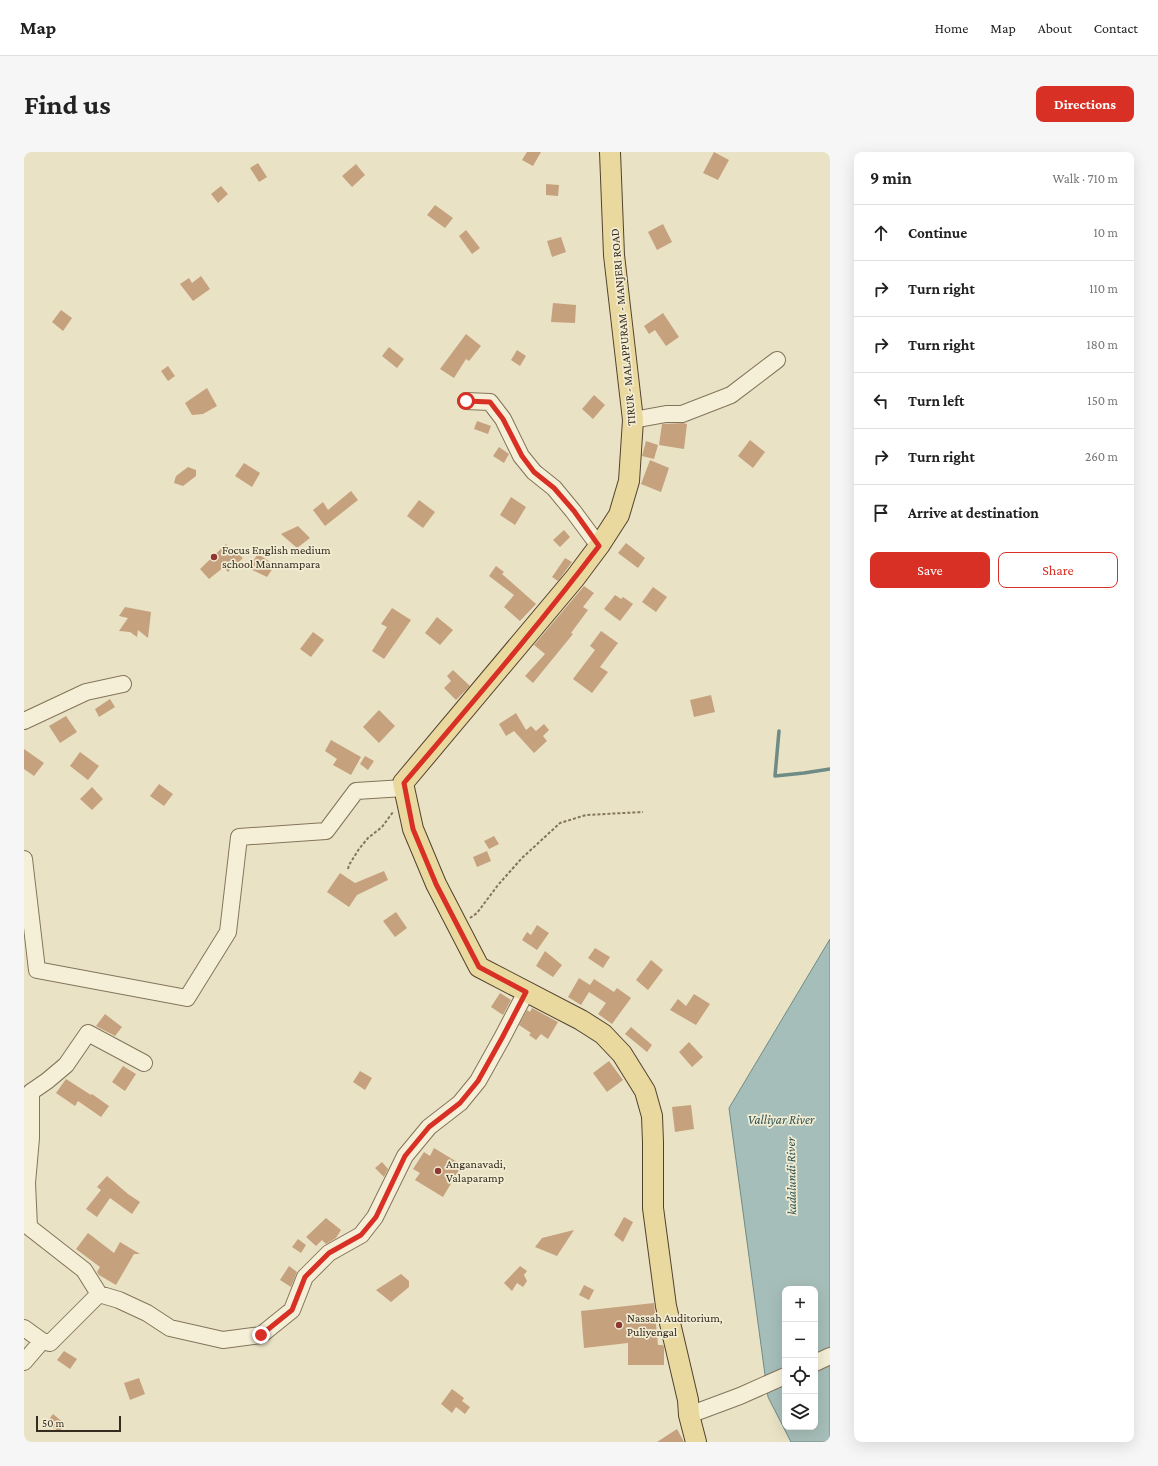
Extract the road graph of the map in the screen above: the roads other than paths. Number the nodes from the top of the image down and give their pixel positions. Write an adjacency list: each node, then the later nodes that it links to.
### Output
1 (610, 152): 4 (main road, TIRUR - MALAPPURAM - MANJERI ROAD)
2 (777, 360): 4 (street)
3 (466, 401): 5 (street)
4 (633, 420): 5 (main road, TIRUR - MALAPPURAM - MANJERI ROAD)
5 (599, 546): 8 (main road, TIRUR - MALAPPURAM - MANJERI ROAD)
6 (124, 684): 7 (street)
7 (24, 721)
8 (404, 788): 9 (street); 10 (main road)
9 (24, 859)
10 (526, 992): 12 (street); 19 (main road)
11 (144, 1063): 12 (street)
12 (99, 1294): 14 (street)
13 (24, 1328): 14 (street)
14 (42, 1341): 16 (street)
15 (830, 1356): 17 (street)
16 (24, 1362)
17 (818, 1362)
18 (782, 1377): 19 (street)
19 (689, 1415): 20 (main road)
20 (696, 1442)

